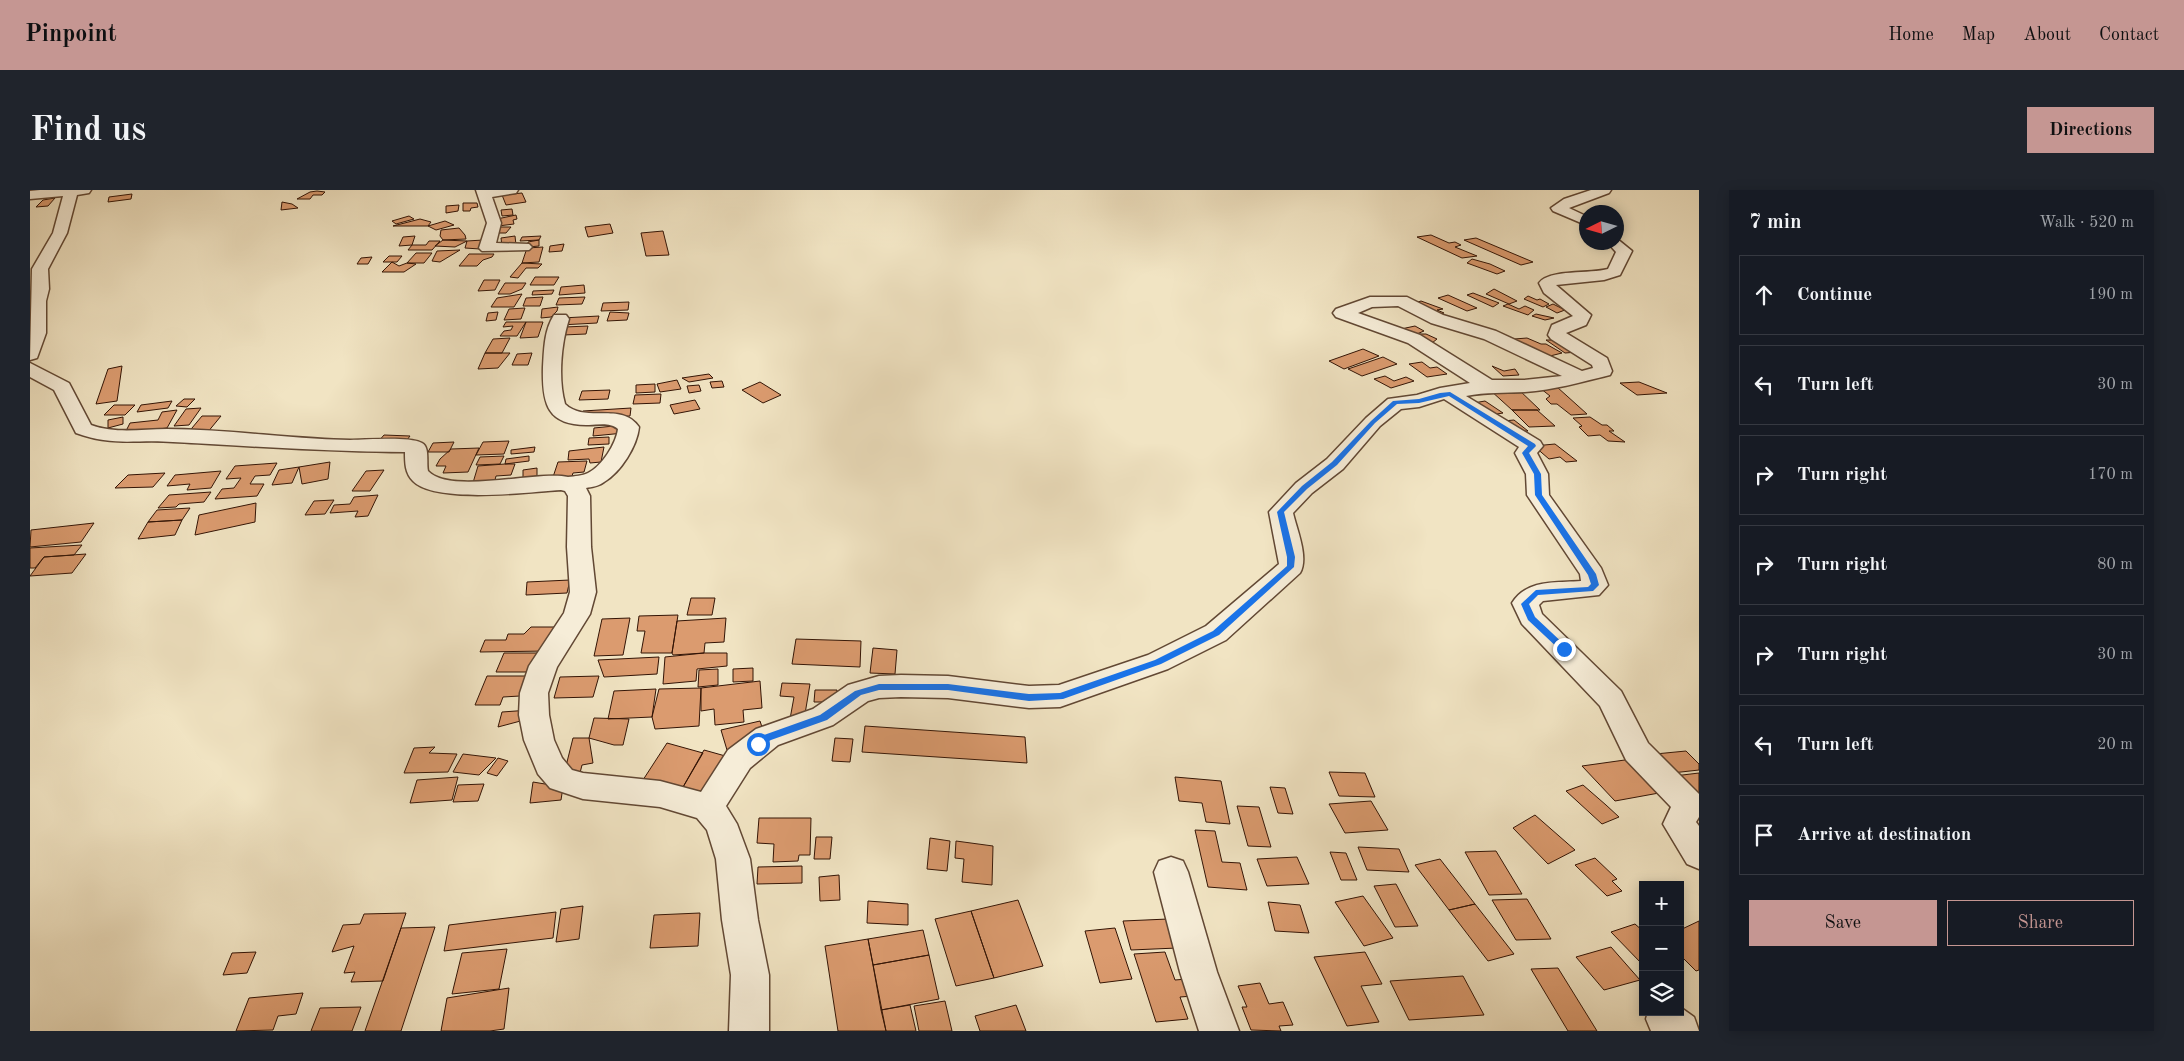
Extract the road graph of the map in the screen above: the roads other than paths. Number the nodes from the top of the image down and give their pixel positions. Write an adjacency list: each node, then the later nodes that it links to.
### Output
1 (511, 190): 4 (street)
2 (1604, 190): 6 (street)
3 (77, 191): 5 (street); 10 (street)
4 (484, 192): 7 (street)
5 (30, 196)
6 (1579, 218)
7 (524, 247)
8 (1623, 250): 12 (street)
9 (560, 319): 15 (street)
10 (30, 354)
11 (30, 369): 15 (street)
12 (1580, 377): 13 (street); 13 (street)
13 (1488, 386): 14 (street)
14 (1450, 394): 16 (street); 17 (street)
15 (569, 484): 16 (street)
16 (708, 808): 19 (street)
17 (1699, 854)
18 (1171, 872): 20 (street)
19 (749, 1031)
20 (1219, 1031)

